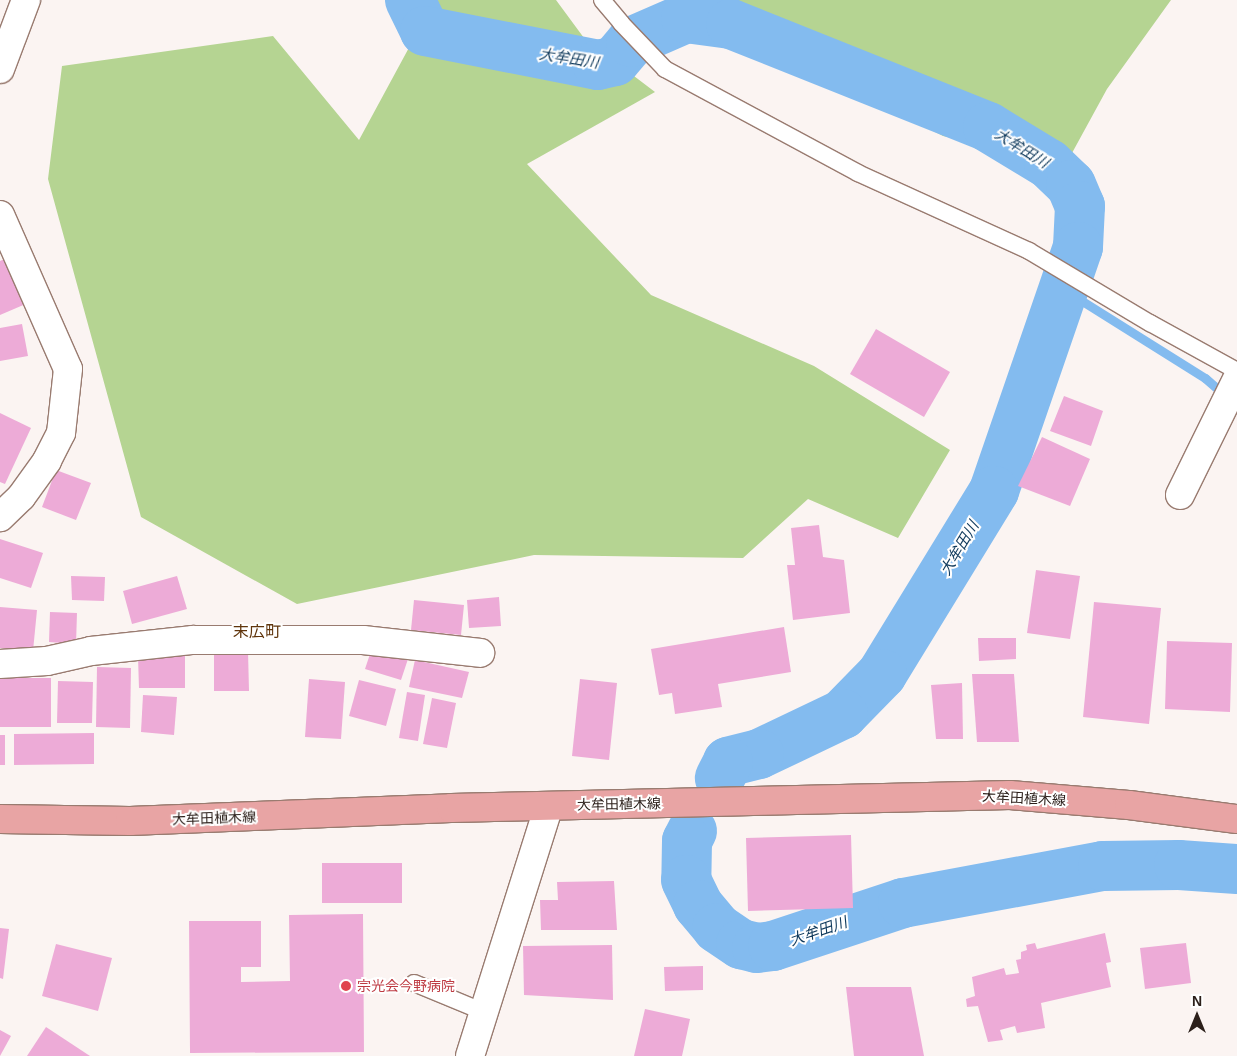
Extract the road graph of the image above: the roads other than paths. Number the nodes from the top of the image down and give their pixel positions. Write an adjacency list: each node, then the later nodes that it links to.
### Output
1 (26, 0): 3 (street)
2 (602, 0): 5 (lane)
3 (0, 68)
4 (0, 215): 8 (street)
5 (1237, 371)
6 (1237, 379): 7 (street)
7 (1180, 495)
8 (0, 517)
9 (480, 653): 10 (street)
10 (0, 664)
11 (549, 806): 12 (main road, 大牟田植木線); 13 (main road, 大牟田植木線); 15 (street)
12 (1237, 819)
13 (0, 820)
14 (414, 983): 15 (lane)
15 (484, 1012): 16 (street)
16 (470, 1056)

